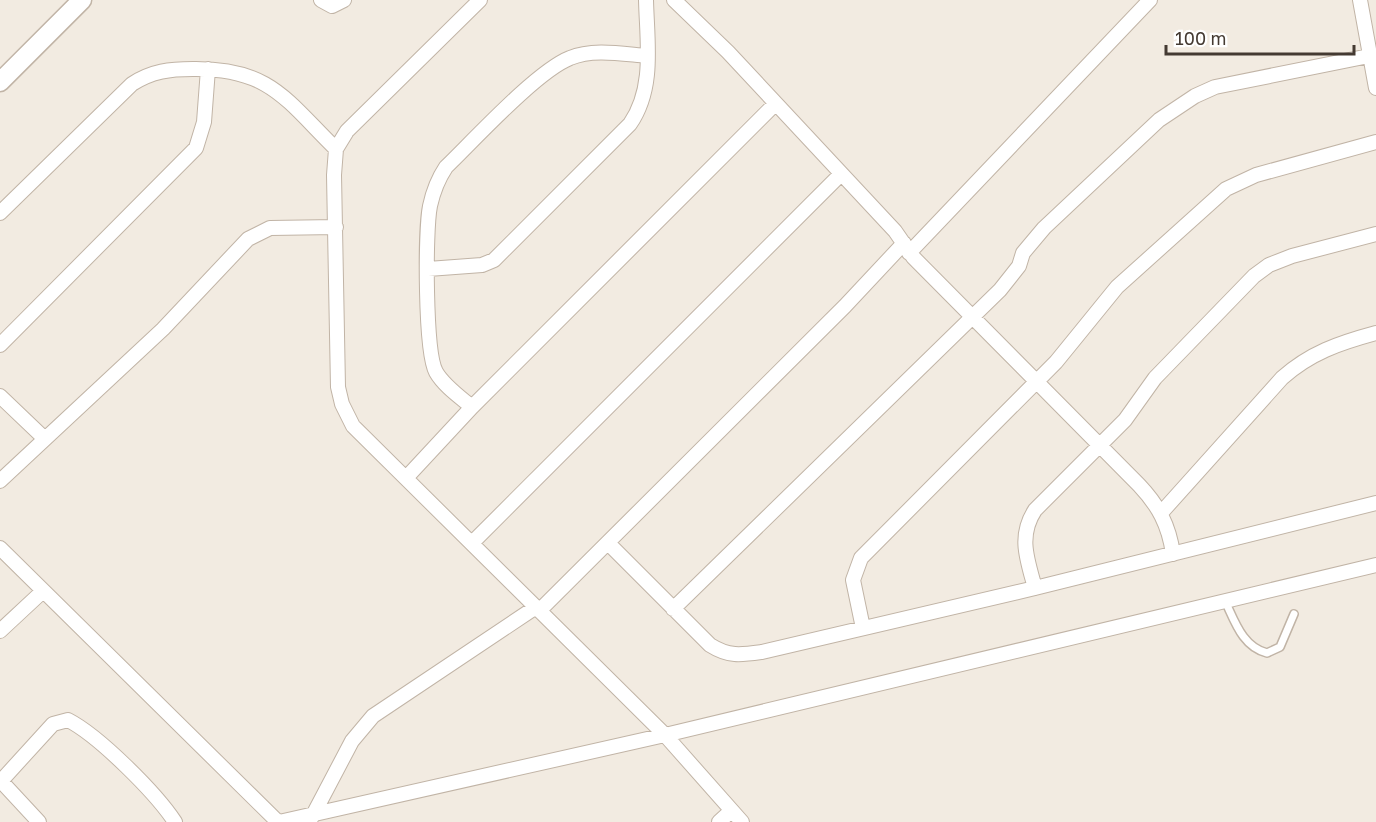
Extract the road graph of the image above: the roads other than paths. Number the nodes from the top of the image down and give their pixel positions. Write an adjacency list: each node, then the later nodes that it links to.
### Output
1 (82, 0): 12 (street)
2 (321, 0): 3 (street)
3 (344, 0)
4 (480, 0): 16 (street)
5 (646, 0): 9 (street)
6 (674, 0): 14 (street)
7 (1150, 0): 21 (street)
8 (1360, 0): 10 (street)
9 (647, 56): 22 (street); 22 (street)
10 (1368, 56): 13 (street); 23 (street)
11 (208, 69): 16 (street); 18 (street); 25 (street)
12 (0, 82)
13 (1376, 88)
14 (775, 104): 17 (street); 28 (street)
15 (1376, 142): 26 (street)
16 (336, 149): 19 (street)
17 (841, 174): 21 (street); 35 (street)
18 (0, 213)
19 (336, 227): 29 (street); 31 (street)
20 (1376, 234): 30 (street)
21 (906, 248): 23 (street); 36 (street)
22 (428, 268): 28 (street)
23 (971, 315): 26 (street); 44 (street)
24 (1376, 333): 34 (street)
25 (0, 345)
26 (1036, 381): 30 (street); 46 (street)
27 (0, 396): 29 (street)
28 (472, 407): 31 (street)
29 (45, 439): 32 (street)
30 (1099, 447): 34 (street); 40 (street)
31 (406, 478): 35 (street)
32 (0, 481)
33 (1376, 503): 38 (street)
34 (1161, 513): 38 (street)
35 (473, 542): 43 (street)
36 (609, 544): 43 (street); 44 (street)
37 (0, 548): 41 (street)
38 (1173, 554): 40 (street)
39 (1376, 565): 42 (street)
40 (1035, 588): 46 (street)
41 (43, 591): 47 (street); 54 (street)
42 (1226, 603): 45 (lane); 48 (street)
43 (538, 608): 48 (street); 51 (street)
44 (673, 609): 46 (street)
45 (1294, 614)
46 (863, 628)
47 (0, 632)
48 (665, 735): 50 (street); 51 (street)
49 (1, 781): 52 (street); 53 (street)
50 (731, 811): 55 (street); 56 (street)
51 (312, 817): 54 (street)
52 (39, 822)
53 (175, 822)
54 (278, 822)
55 (719, 822)
56 (742, 822)

